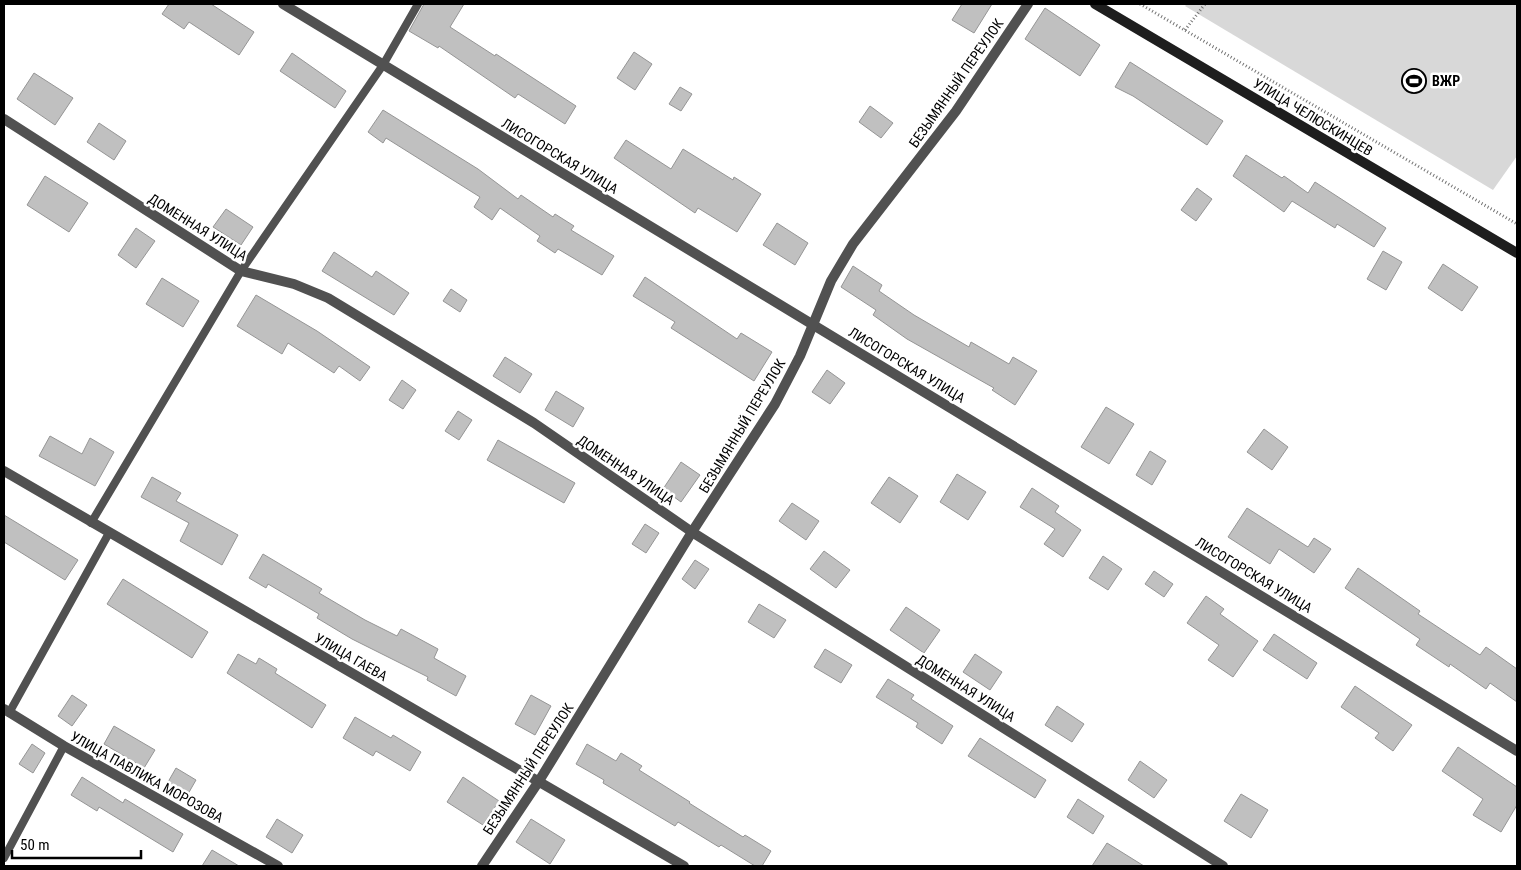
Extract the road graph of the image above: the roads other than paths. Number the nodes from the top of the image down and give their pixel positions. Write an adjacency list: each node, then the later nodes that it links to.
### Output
1 (283, 4): 5 (street, ЛИСОГОРСКАЯ УЛИЦА)
2 (418, 4): 5 (lane)
3 (1028, 4): 9 (street, БЕЗЫМЯННЫЙ ПЕРЕУЛОК)
4 (1095, 4): 7 (street, УЛИЦА ЧЕЛЮСКИНЦЕВ)
5 (383, 64): 8 (lane); 9 (street, ЛИСОГОРСКАЯ УЛИЦА)
6 (4, 119): 8 (street, ДОМЕННАЯ УЛИЦА)
7 (1517, 253)
8 (241, 272): 11 (lane); 12 (street, ДОМЕННАЯ УЛИЦА)
9 (813, 324): 12 (street, БЕЗЫМЯННЫЙ ПЕРЕУЛОК); 16 (street, ЛИСОГОРСКАЯ УЛИЦА)
10 (4, 471): 11 (street, УЛИЦА ГАЕВА)
11 (91, 523): 13 (street, УЛИЦА ГАЕВА)
12 (692, 532): 17 (street, БЕЗЫМЯННЫЙ ПЕРЕУЛОК); 22 (street, ДОМЕННАЯ УЛИЦА)
13 (110, 533): 14 (lane); 17 (street, УЛИЦА ГАЕВА)
14 (6, 711): 15 (street, УЛИЦА ПАВЛИКА МОРОЗОВА)
15 (64, 746): 18 (lane); 19 (street, УЛИЦА ПАВЛИКА МОРОЗОВА)
16 (1517, 751)
17 (539, 781): 20 (street, БЕЗЫМЯННЫЙ ПЕРЕУЛОК); 21 (street, УЛИЦА ГАЕВА)
18 (4, 858)
19 (278, 866)
20 (482, 866)
21 (684, 866)
22 (1222, 866)

